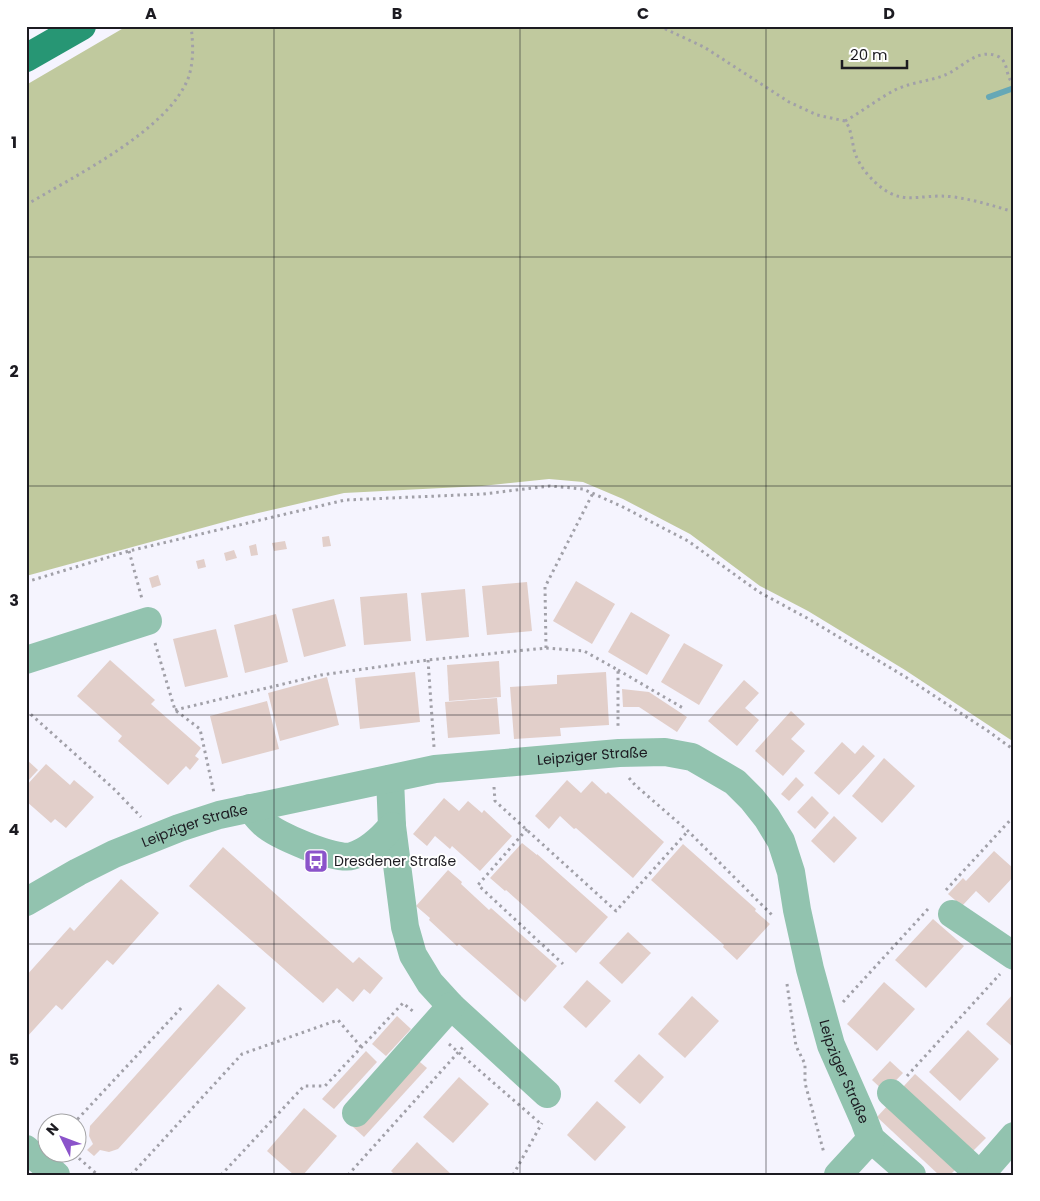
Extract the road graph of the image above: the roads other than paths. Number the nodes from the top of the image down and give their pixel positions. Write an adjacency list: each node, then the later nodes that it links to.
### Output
1 (82, 26): 2 (main road)
2 (26, 58)
3 (148, 621): 4 (street)
4 (26, 660)
5 (390, 780): 6 (street, Leipziger Straße); 7 (street); 16 (street, Leipziger Straße)
6 (250, 808): 7 (street); 8 (street, Leipziger Straße)
7 (392, 826): 11 (street)
8 (26, 902)
9 (941, 905): 10 (street)
10 (1007, 964)
11 (451, 1006): 12 (street); 14 (street)
12 (547, 1094)
13 (891, 1094): 21 (street)
14 (356, 1113)
15 (1014, 1136): 21 (street)
16 (871, 1139): 18 (street); 20 (street, Leipziger Straße)
17 (26, 1149): 19 (street)
18 (832, 1168)
19 (56, 1175)
20 (912, 1175)
21 (980, 1175)

